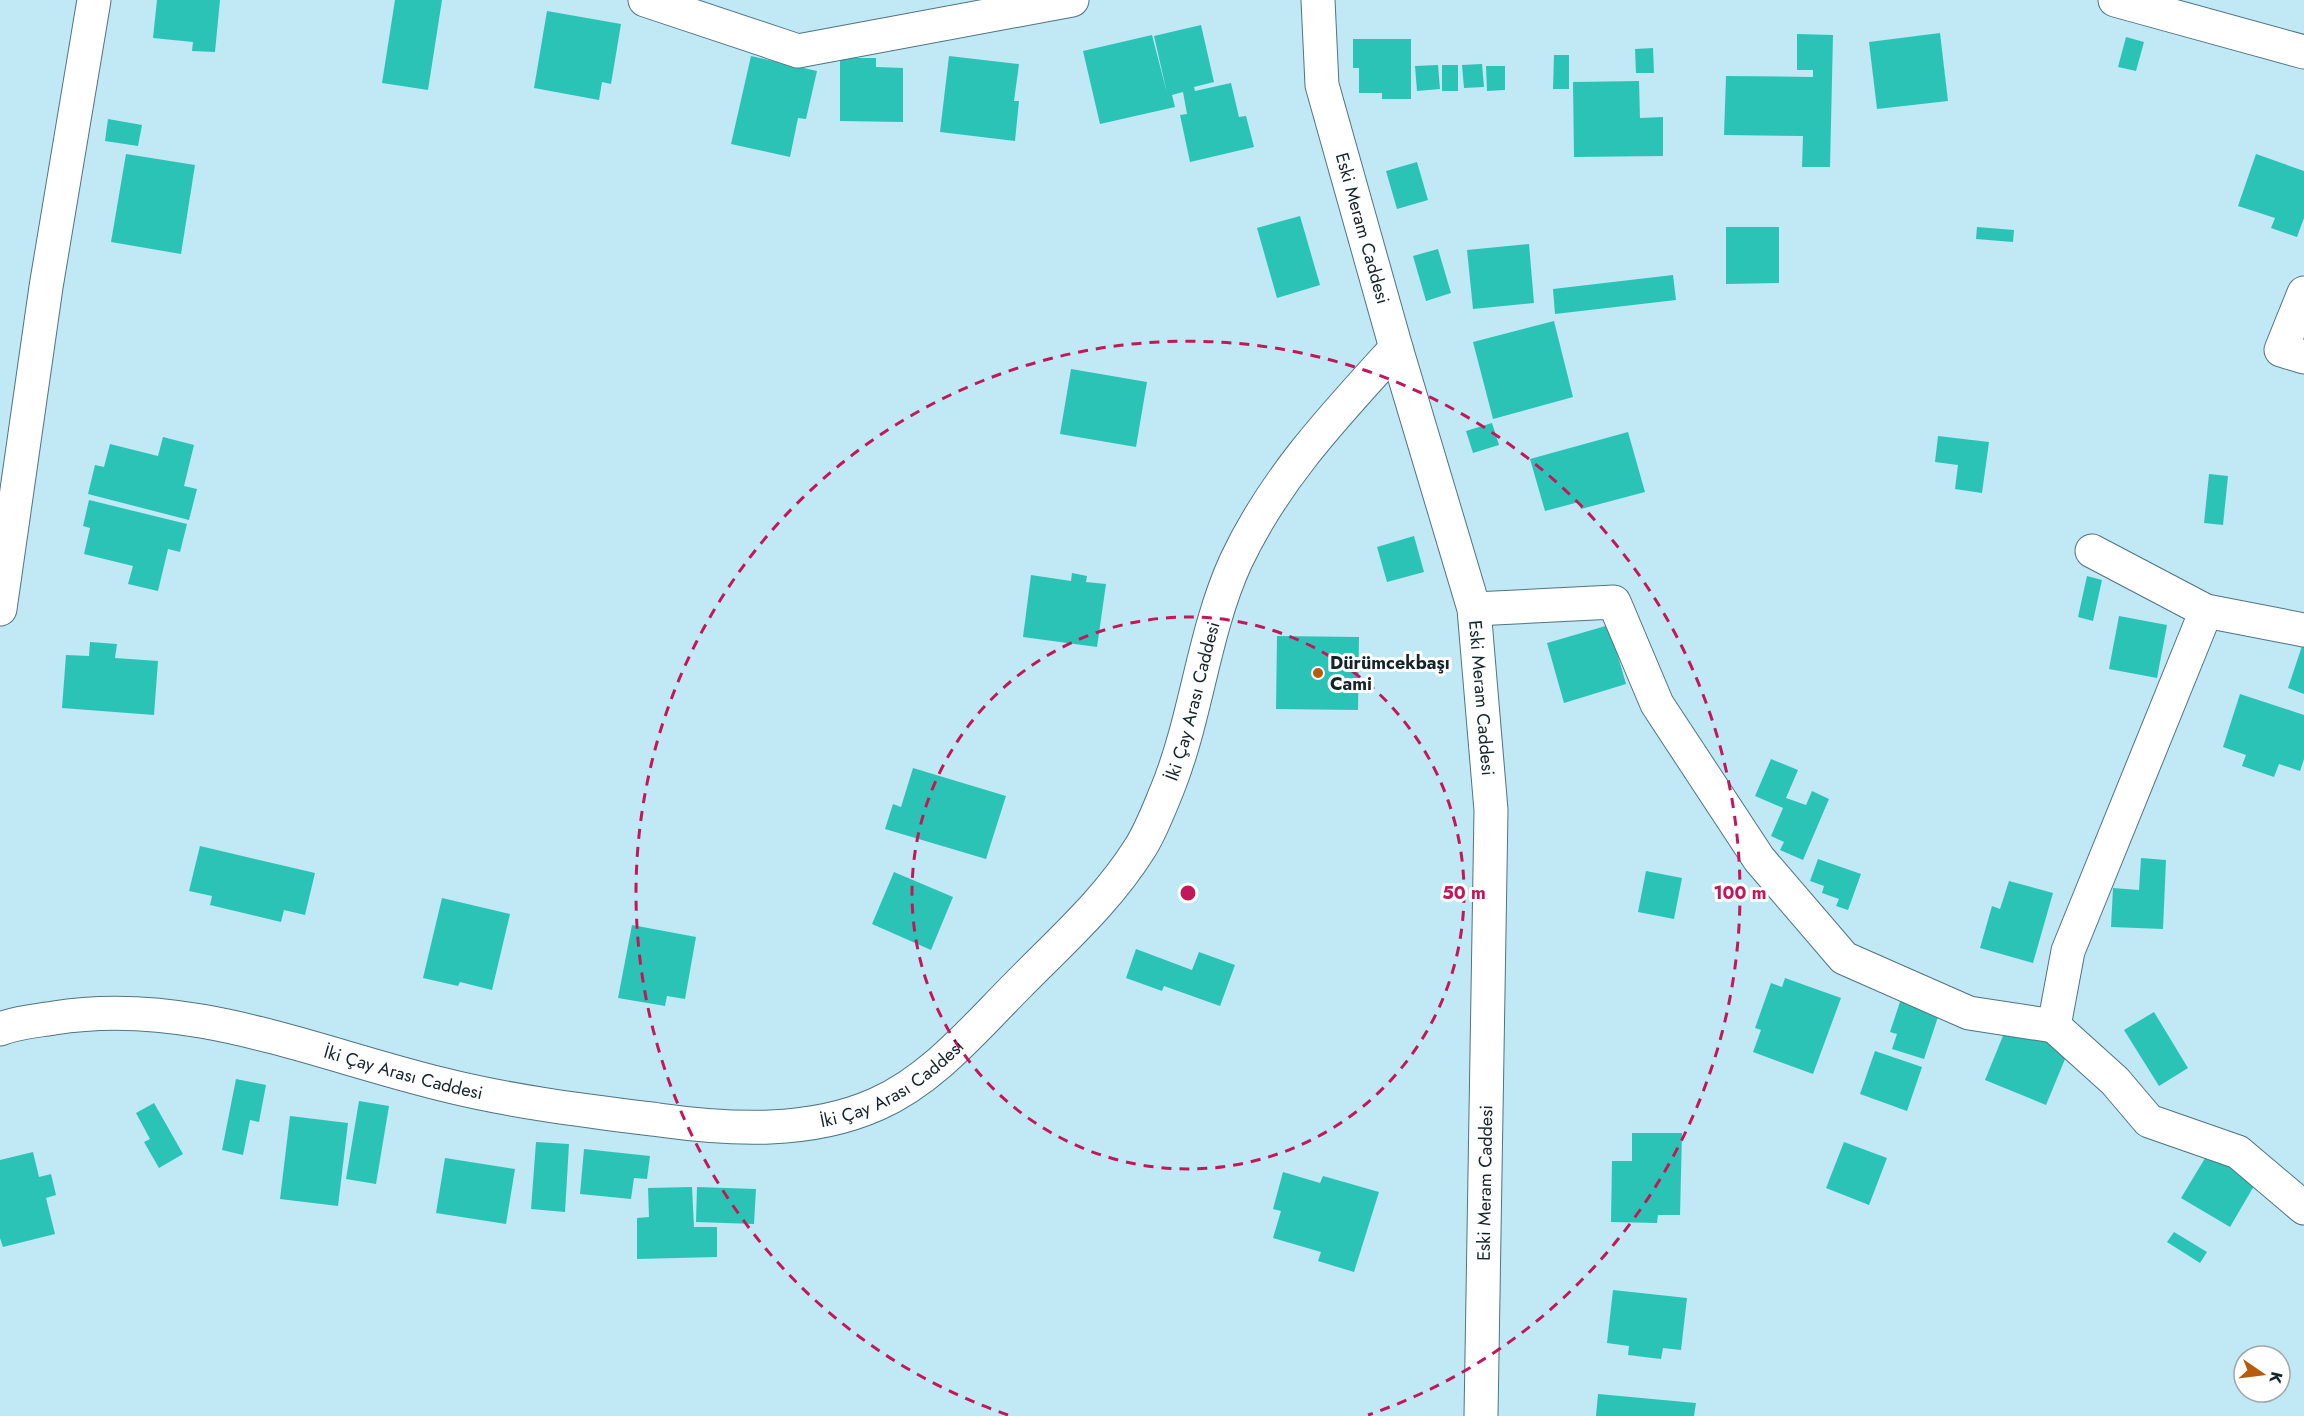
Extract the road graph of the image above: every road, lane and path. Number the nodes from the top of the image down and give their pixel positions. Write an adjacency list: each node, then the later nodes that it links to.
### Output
1 (94, 0): 11 (street)
2 (645, 0): 3 (street)
3 (1072, 0)
4 (1318, 0): 8 (street, Eski Meram Caddesi)
5 (2115, 0): 6 (street)
6 (2304, 52)
7 (2304, 293): 9 (street)
8 (1396, 348): 12 (street, Eski Meram Caddesi); 16 (street, İki Çay Arası Caddesi)
9 (2304, 357)
10 (2092, 550): 13 (street)
11 (0, 609)
12 (1474, 609): 15 (street); 18 (street, Eski Meram Caddesi)
13 (2206, 611): 14 (street); 15 (street)
14 (2304, 630)
15 (2054, 1026): 17 (street)
16 (0, 1029)
17 (2304, 1208)
18 (1481, 1416)

